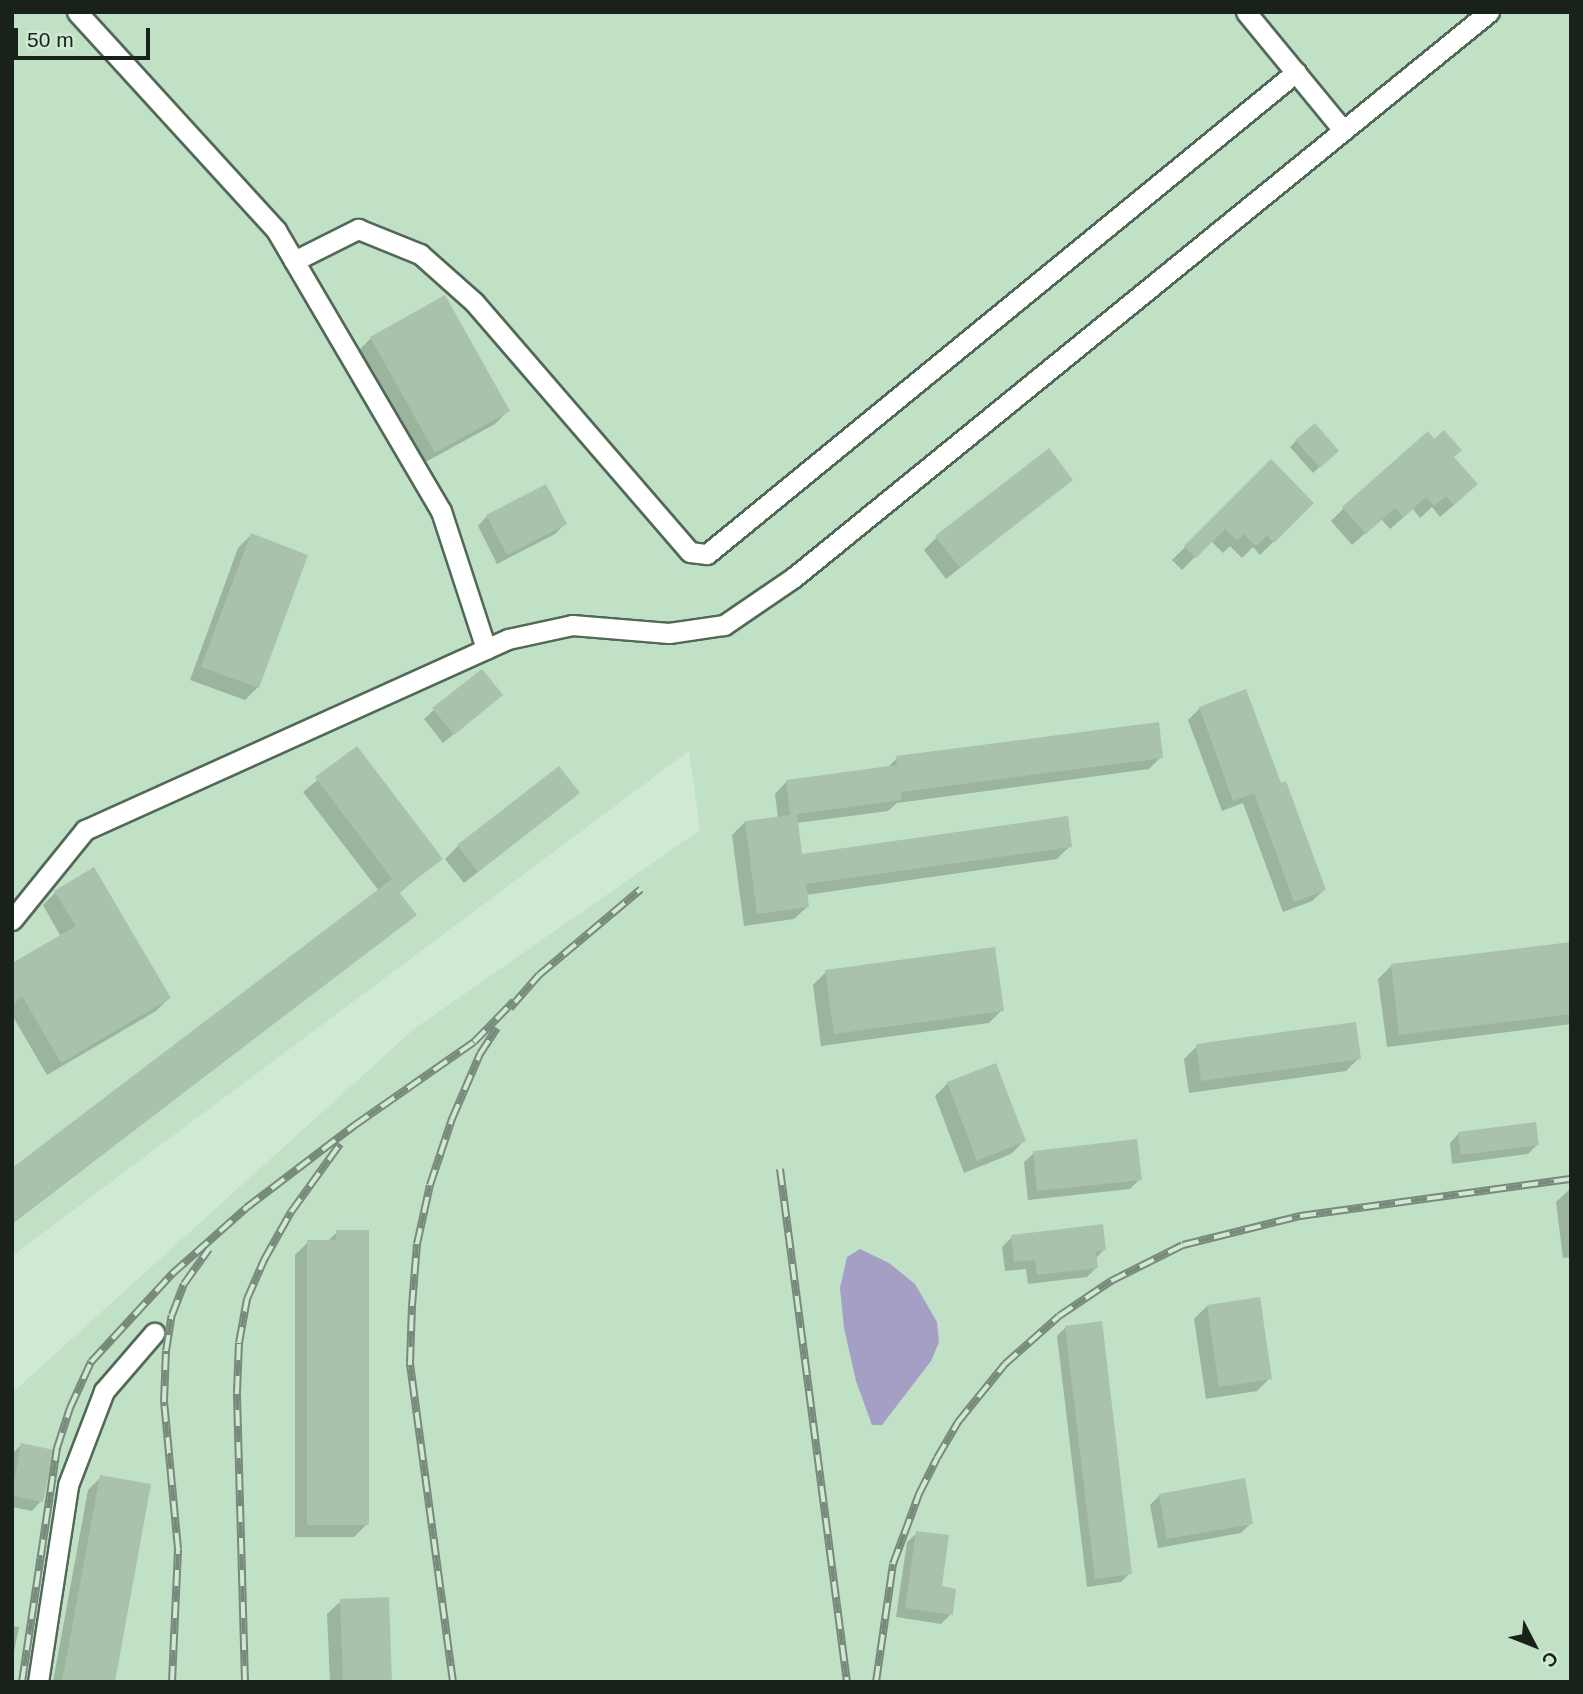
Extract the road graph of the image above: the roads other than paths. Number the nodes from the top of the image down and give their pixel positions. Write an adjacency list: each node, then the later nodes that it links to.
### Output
1 (77, 12): 6 (street)
2 (1247, 12): 4 (street)
3 (1489, 12): 5 (street)
4 (1296, 72): 5 (street); 6 (street)
5 (1343, 130): 7 (street)
6 (294, 261): 7 (street)
7 (486, 649): 8 (street)
8 (12, 920)
9 (154, 1333): 10 (street)
10 (38, 1682)

